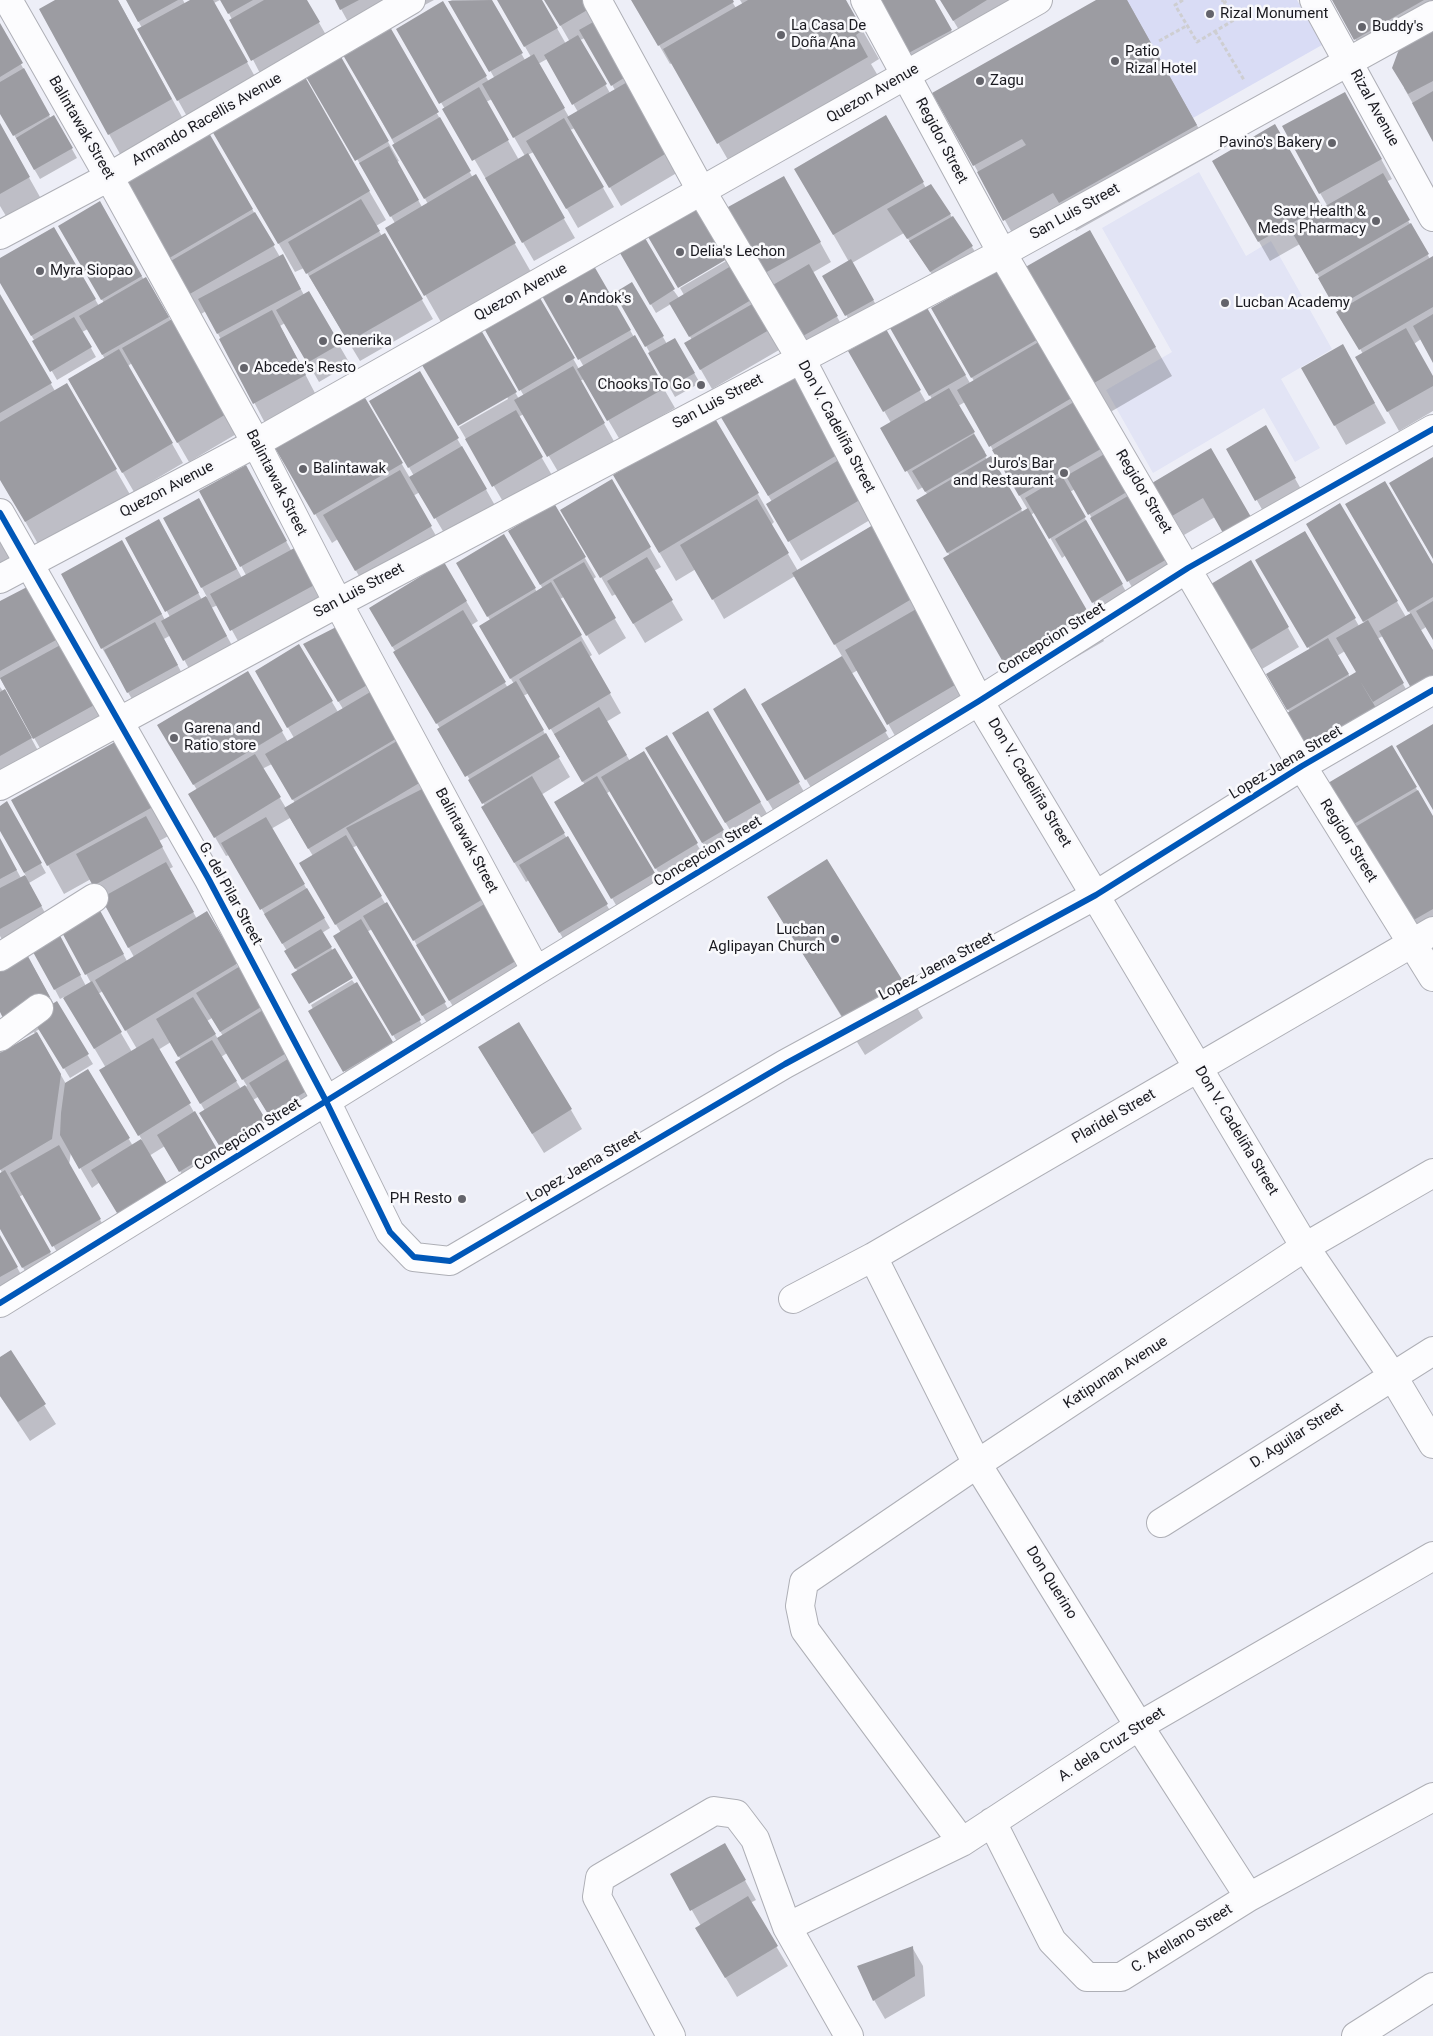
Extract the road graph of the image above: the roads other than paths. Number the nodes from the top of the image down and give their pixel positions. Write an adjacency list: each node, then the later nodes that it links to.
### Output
1 (412, 0): 10 (street, Armando Racellis Avenue)
2 (597, 0): 11 (street, Don V. Cadeliña Street)
3 (865, 0): 9 (street, Regidor Street)
4 (1038, 0): 9 (street, Quezon Avenue)
5 (1314, 0): 8 (street, Rizal Avenue)
6 (9, 4): 10 (street, Balintawak Street)
7 (1433, 15): 8 (street, San Luis Street)
8 (1348, 61): 12 (street, Rizal Avenue); 14 (street, San Luis Street)
9 (906, 75): 11 (street, Quezon Avenue); 14 (street, Regidor Street)
10 (109, 178): 13 (street, Armando Racellis Avenue); 17 (street, Balintawak Street)
11 (702, 192): 15 (street, Don V. Cadeliña Street); 17 (street, Quezon Avenue)
12 (1433, 216)
13 (0, 235)
14 (1002, 253): 15 (street, San Luis Street); 20 (street, Regidor Street)
15 (801, 359): 22 (street, San Luis Street); 24 (street, Don V. Cadeliña Street)
16 (1433, 429): 20 (street, Concepcion Street)
17 (256, 443): 19 (street, Quezon Avenue); 22 (street, Balintawak Street)
18 (0, 513): 19 (street, G. del Pilar Street)
19 (29, 563): 21 (street, Quezon Avenue); 25 (street, G. del Pilar Street)
20 (1188, 568): 24 (street, Concepcion Street); 26 (street, Regidor Street)
21 (0, 579)
22 (338, 603): 25 (street, San Luis Street); 32 (street, Balintawak Street)
23 (1433, 690): 26 (street, Lopez Jaena Street)
24 (979, 701): 28 (street, Don V. Cadeliña Street); 32 (street, Concepcion Street)
25 (118, 721): 27 (street, San Luis Street); 37 (street, G. del Pilar Street)
26 (1302, 766): 28 (street, Lopez Jaena Street); 30 (street, Regidor Street)
27 (0, 786)
28 (1096, 895): 36 (street, Don V. Cadeliña Street); 41 (street, Lopez Jaena Street)
29 (94, 898): 31 (street)
30 (1422, 937): 33 (street, Regidor Street); 36 (street, Plaridel Street)
31 (0, 957)
32 (536, 971): 37 (street, Concepcion Street)
33 (1433, 977)
34 (39, 1008): 35 (street)
35 (0, 1037)
36 (1198, 1068): 39 (street, Don V. Cadeliña Street); 40 (street, Plaridel Street)
37 (326, 1101): 41 (street, G. del Pilar Street); 43 (street, Concepcion Street)
38 (1433, 1173): 39 (street, Katipunan Avenue)
39 (1305, 1247): 45 (street, Don V. Cadeliña Street); 47 (street, Katipunan Avenue)
40 (873, 1257): 42 (street, Plaridel Street); 47 (street, Don Querino)
41 (450, 1261)
42 (793, 1299)
43 (0, 1303)
44 (1433, 1351): 45 (street, D. Aguilar Street)
45 (1392, 1375): 46 (street, Don V. Cadeliña Street); 48 (street, D. Aguilar Street)
46 (1433, 1444)
47 (978, 1464): 50 (street, Don Querino); 53 (street, Katipunan Avenue)
48 (1161, 1523)
49 (1433, 1556): 50 (street, A. dela Cruz Street)
50 (1139, 1726): 52 (street, A. dela Cruz Street); 54 (street, Don Querino)
51 (1433, 1797): 54 (street, C. Arellano Street)
52 (992, 1822): 53 (street, A. dela Cruz Street); 54 (street, C. Arellano Street)
53 (962, 1842): 55 (street, A. dela Cruz Street)
54 (1249, 1898)
55 (787, 1927): 57 (street); 58 (street)
56 (1433, 1988): 59 (street)
57 (671, 2036)
58 (849, 2036)
59 (1356, 2036)

